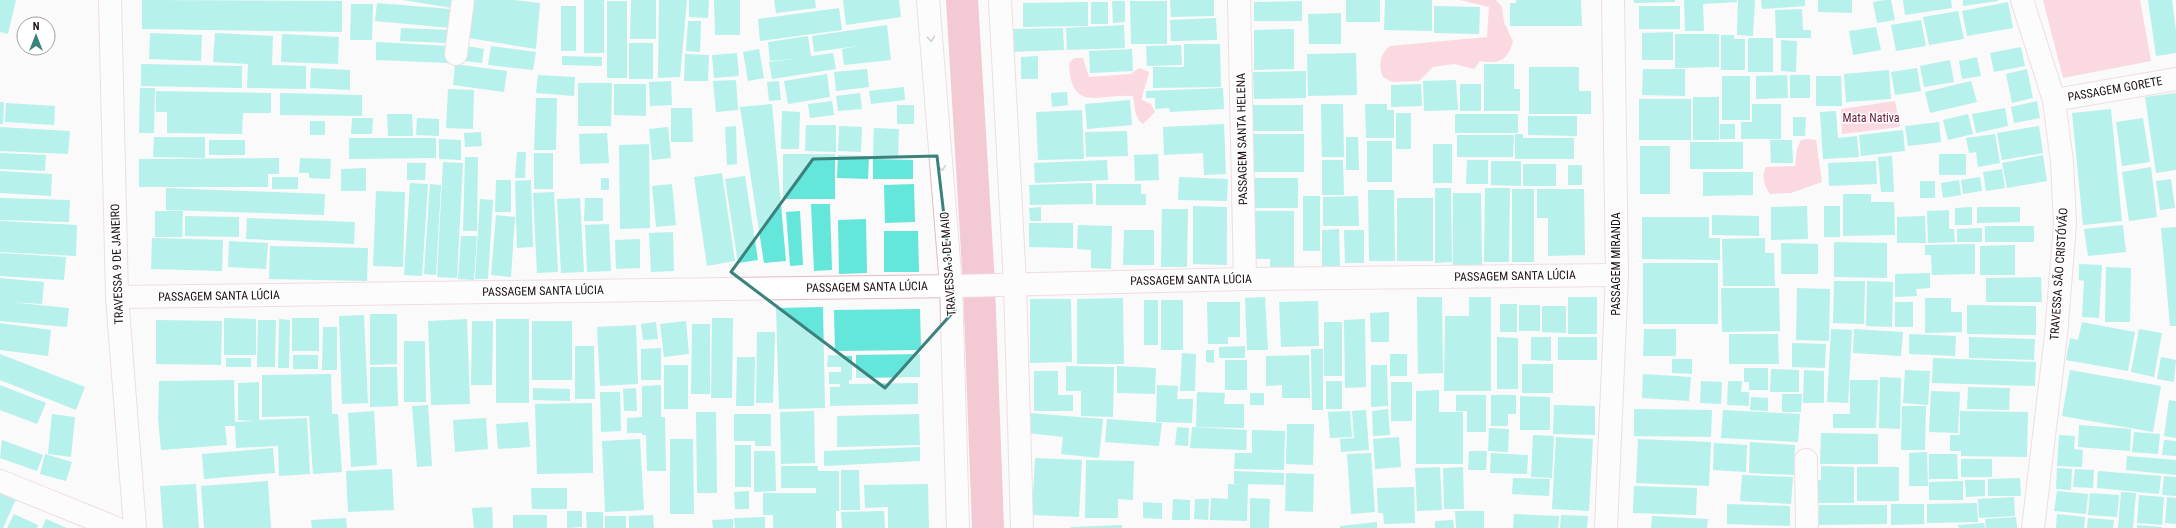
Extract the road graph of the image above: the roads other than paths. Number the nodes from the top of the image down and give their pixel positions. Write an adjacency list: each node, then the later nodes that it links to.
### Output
1 (110, 0): 15 (street, TRAVESSA 9 DE JANEIRO)
2 (463, 0): 8 (street)
3 (928, 0): 14 (street, TRAVESSA 3 DE MAIO, one-way to 14)
4 (1000, 0): 13 (street)
5 (1239, 0): 12 (street, PASSAGEM SANTA HELENA)
6 (1613, 0): 11 (street, PASSAGEM MIRANDA)
7 (2022, 0): 10 (street, TRAVESSA SÃO CRISTÓVÃO)
8 (456, 54)
9 (2176, 79): 10 (street, PASSAGEM GORETE)
10 (2054, 100): 24 (street, TRAVESSA SÃO CRISTÓVÃO)
11 (1617, 275): 12 (street, PASSAGEM SANTA LÚCIA); 22 (street, PASSAGEM MIRANDA)
12 (1245, 279): 13 (street, PASSAGEM SANTA LÚCIA)
13 (1011, 284): 14 (street, PASSAGEM SANTA LÚCIA); 21 (street)
14 (954, 286): 15 (street, PASSAGEM SANTA LÚCIA); 20 (street, TRAVESSA 3 DE MAIO)
15 (117, 297): 19 (street, TRAVESSA 9 DE JANEIRO)
16 (1806, 460): 23 (street)
17 (0, 481): 18 (street)
18 (116, 528)
19 (135, 528)
20 (958, 528)
21 (1022, 528)
22 (1606, 528)
23 (1807, 528)
24 (2033, 528)

